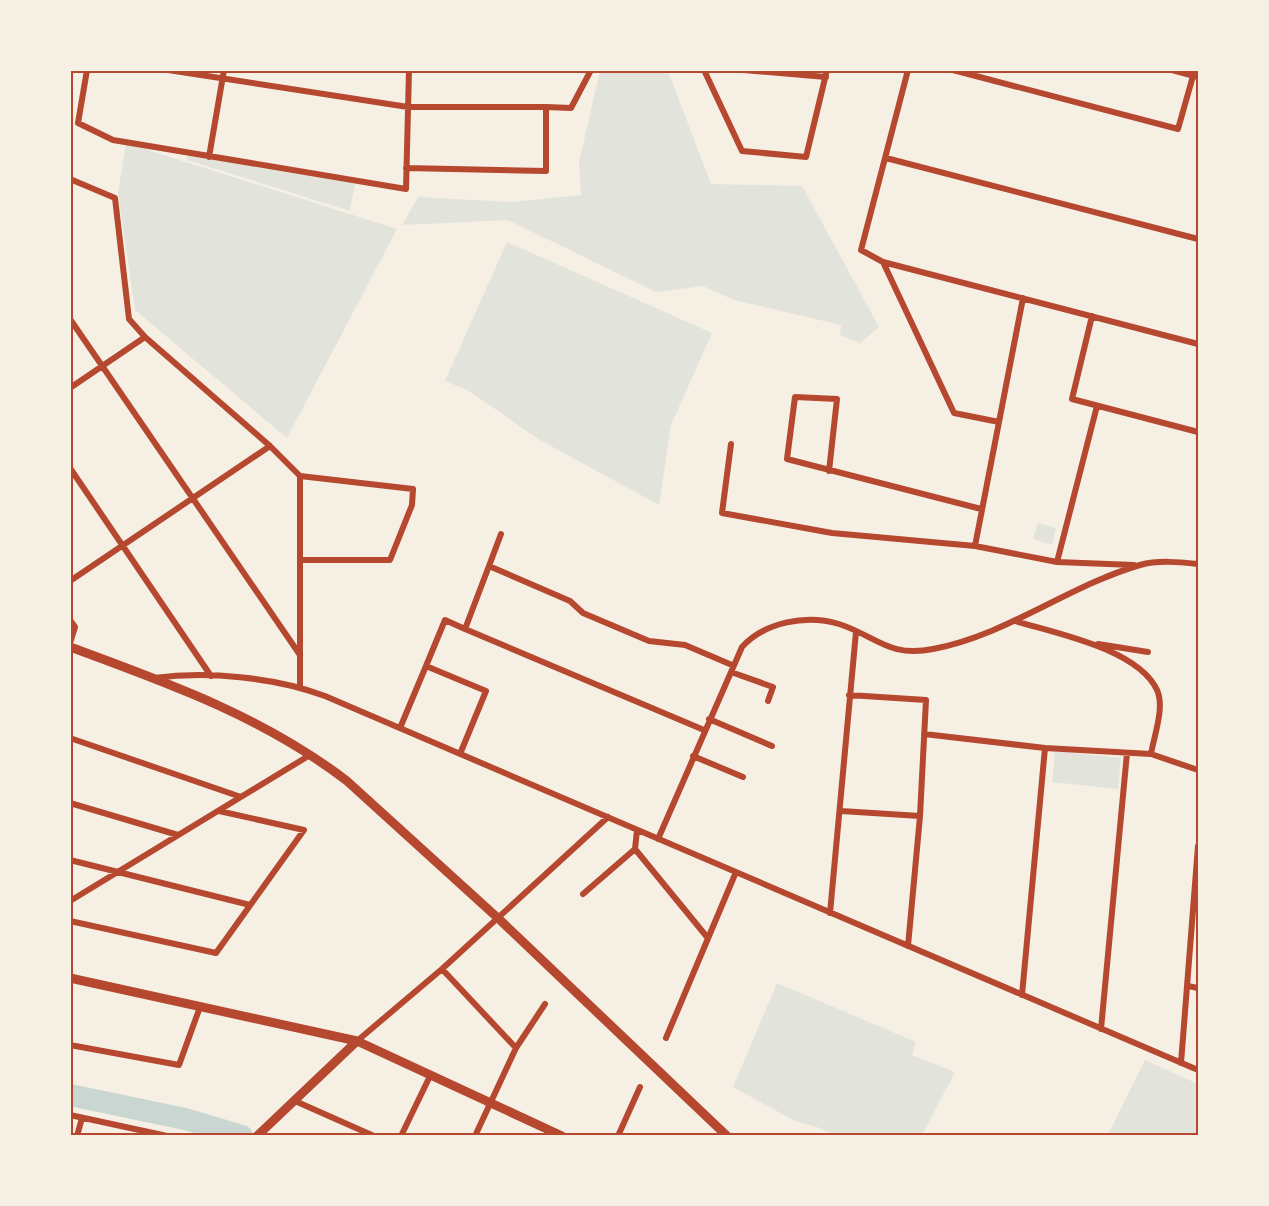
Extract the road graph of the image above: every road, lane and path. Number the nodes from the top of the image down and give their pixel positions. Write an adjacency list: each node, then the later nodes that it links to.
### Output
1 (87, 70): 16 (street)
2 (168, 70): 13 (street)
3 (224, 70): 13 (street)
4 (409, 70): 14 (street)
5 (591, 70): 15 (street)
6 (704, 70): 11 (street)
7 (743, 70): 11 (street)
8 (908, 70): 17 (street)
9 (953, 70): 12 (street)
10 (1172, 70): 12 (street)
11 (826, 74)
12 (1196, 76)
13 (222, 80): 14 (street); 16 (street)
14 (408, 107): 15 (street); 18 (street)
15 (546, 107): 18 (street)
16 (209, 157): 18 (street)
17 (886, 158): 20 (street); 21 (street)
18 (406, 168)
19 (70, 179): 25 (street)
20 (1198, 239)
21 (883, 262): 22 (street); 30 (street)
22 (1023, 298): 23 (street); 30 (street)
23 (1092, 316): 26 (street); 29 (street)
24 (70, 319): 27 (street)
25 (145, 337): 27 (street); 33 (street)
26 (1198, 344)
27 (101, 365): 28 (street); 37 (street)
28 (70, 388)
29 (1097, 405): 31 (street); 43 (street)
30 (999, 422): 38 (street)
31 (1198, 432)
32 (731, 444): 41 (street)
33 (270, 446): 36 (street); 37 (street)
34 (70, 468): 40 (street)
35 (829, 471): 35 (street); 38 (street)
36 (300, 476): 42 (street); 42 (street)
37 (195, 497): 40 (street); 55 (street)
38 (981, 509): 41 (street)
39 (501, 534): 46 (street)
40 (123, 544): 47 (street); 58 (street)
41 (975, 546): 43 (street)
42 (302, 560): 55 (street)
43 (1057, 562): 45 (street)
44 (1198, 564): 45 (street)
45 (1140, 565): 49 (street)
46 (489, 566): 50 (street); 57 (street)
47 (70, 581)
48 (70, 620): 53 (street)
49 (1015, 621): 51 (street); 52 (street)
50 (465, 629): 56 (street); 65 (street)
51 (856, 632): 57 (street); 61 (street)
52 (1088, 643): 54 (street); 73 (street)
53 (70, 645): 59 (street)
54 (1148, 652)
55 (300, 655): 60 (street)
56 (426, 666): 64 (street); 72 (street)
57 (732, 668): 62 (street); 63 (street)
58 (212, 676): 59 (street); 60 (street)
59 (153, 678): 71 (street)
60 (300, 687): 64 (street)
61 (849, 695): 66 (street); 80 (street)
62 (768, 701)
63 (708, 719): 65 (street); 68 (street)
64 (400, 728): 72 (street)
65 (704, 730): 74 (street)
66 (924, 734): 69 (street); 81 (street)
67 (70, 738): 77 (street)
68 (772, 746)
69 (1045, 748): 70 (street); 103 (street)
70 (1127, 753): 73 (street); 106 (street)
71 (311, 754): 77 (street); 127 (street)
72 (460, 754): 82 (street)
73 (1151, 754): 75 (street)
74 (693, 756): 76 (street); 85 (street)
75 (1198, 770)
76 (743, 777)
77 (241, 797): 79 (street)
78 (70, 803): 84 (street)
79 (219, 811): 84 (street); 94 (street)
80 (841, 811): 81 (street); 95 (street)
81 (920, 816): 98 (street)
82 (608, 817): 83 (street); 99 (street)
83 (637, 830): 85 (street); 87 (street)
84 (178, 835): 90 (street)
85 (658, 838): 89 (street)
86 (1198, 846): 92 (street)
87 (635, 849): 91 (street); 97 (street)
88 (70, 860): 90 (street)
89 (736, 872): 95 (street); 97 (street)
90 (116, 873): 93 (street); 94 (street)
91 (583, 894)
92 (1196, 897): 101 (street)
93 (70, 901)
94 (250, 905): 96 (street)
95 (830, 913): 98 (street)
96 (70, 921)
97 (707, 937): 107 (street)
98 (908, 946): 103 (street)
99 (442, 969): 108 (street); 110 (street)
100 (70, 978): 105 (street)
101 (1188, 986): 102 (street); 111 (street)
102 (1198, 988)
103 (1022, 994): 106 (street)
104 (545, 1004): 110 (street)
105 (200, 1007): 108 (street); 109 (street)
106 (1101, 1029): 111 (street)
107 (666, 1038)
108 (357, 1041): 113 (street); 115 (street)
109 (70, 1045)
110 (516, 1048): 116 (street)
111 (1181, 1063): 112 (street)
112 (1198, 1070)
113 (431, 1074): 116 (street); 123 (street)
114 (640, 1087): 126 (street)
115 (295, 1101): 121 (street); 122 (street)
116 (491, 1102): 124 (street); 125 (street)
117 (70, 1115): 118 (street)
118 (82, 1118): 119 (street); 120 (street)
119 (77, 1136)
120 (167, 1136)
121 (257, 1136)
122 (374, 1136)
123 (401, 1136)
124 (475, 1136)
125 (562, 1136)
126 (618, 1136)
127 (727, 1136)

